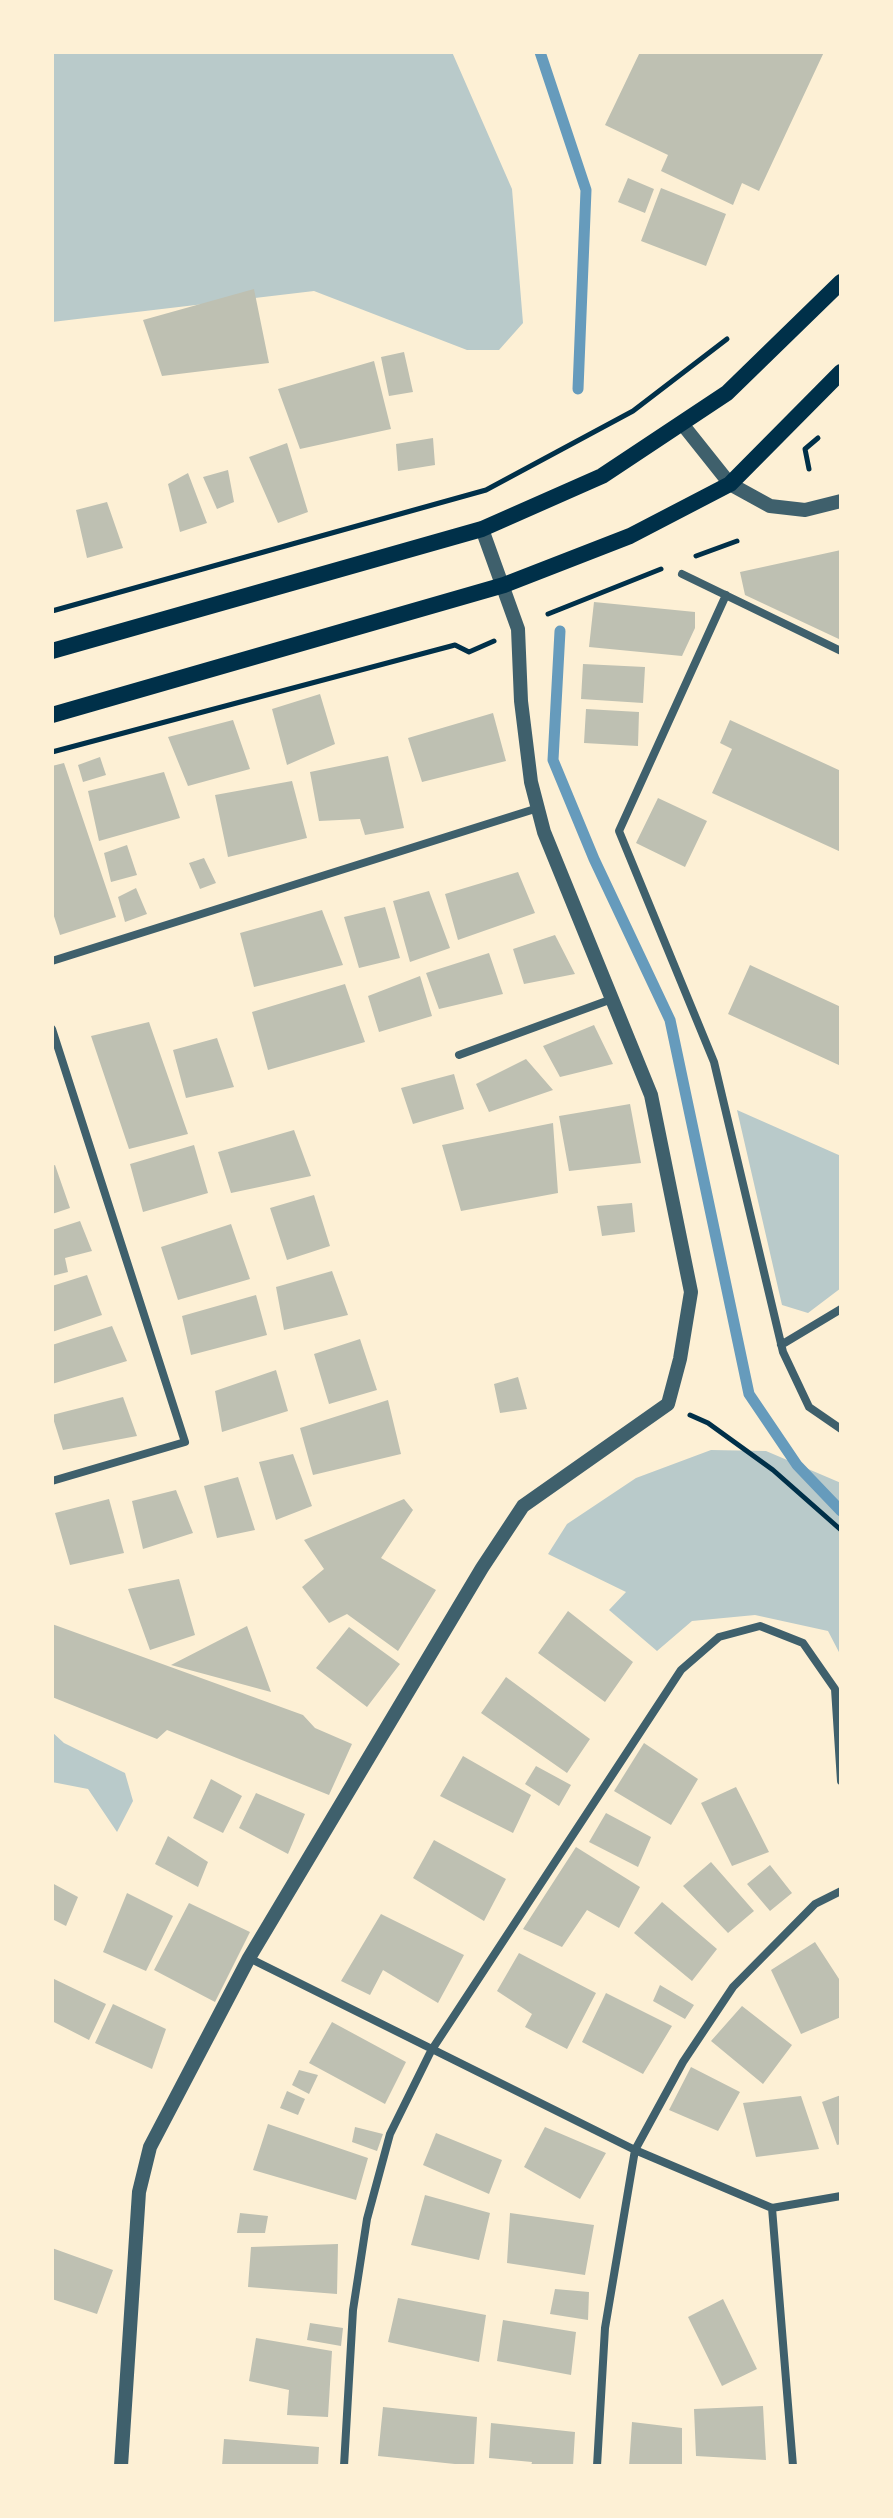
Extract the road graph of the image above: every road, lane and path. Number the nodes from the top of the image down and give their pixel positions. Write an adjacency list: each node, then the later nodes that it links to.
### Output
1 (841, 282): 4 (main road)
2 (727, 339): 16 (path)
3 (841, 372): 7 (main road)
4 (683, 425): 7 (street); 9 (main road)
5 (818, 438): 6 (path)
6 (809, 469)
7 (730, 484): 8 (street); 14 (main road)
8 (841, 501)
9 (482, 529): 14 (street); 19 (main road)
10 (737, 541): 11 (path)
11 (693, 557)
12 (664, 568): 17 (path)
13 (682, 574): 15 (street)
14 (504, 585): 21 (main road); 23 (street)
15 (726, 595): 20 (street); 29 (street)
16 (52, 611)
17 (548, 614)
18 (495, 640): 22 (path)
19 (52, 651)
20 (841, 651)
21 (52, 715)
22 (52, 752)
23 (538, 808): 24 (street); 25 (street)
24 (52, 961)
25 (613, 999): 27 (street); 30 (street)
26 (52, 1029): 32 (street)
27 (459, 1055)
28 (841, 1309): 29 (street)
29 (781, 1345): 31 (street)
30 (668, 1404): 33 (path); 36 (street)
31 (841, 1429)
32 (52, 1481)
33 (841, 1530)
34 (841, 1781): 37 (street)
35 (841, 1891): 38 (street)
36 (249, 1958): 37 (street); 41 (street)
37 (431, 2051): 38 (street); 42 (street)
38 (635, 2150): 40 (street); 43 (street)
39 (841, 2196): 40 (street)
40 (772, 2208): 44 (street)
41 (121, 2466)
42 (344, 2466)
43 (597, 2466)
44 (793, 2466)

